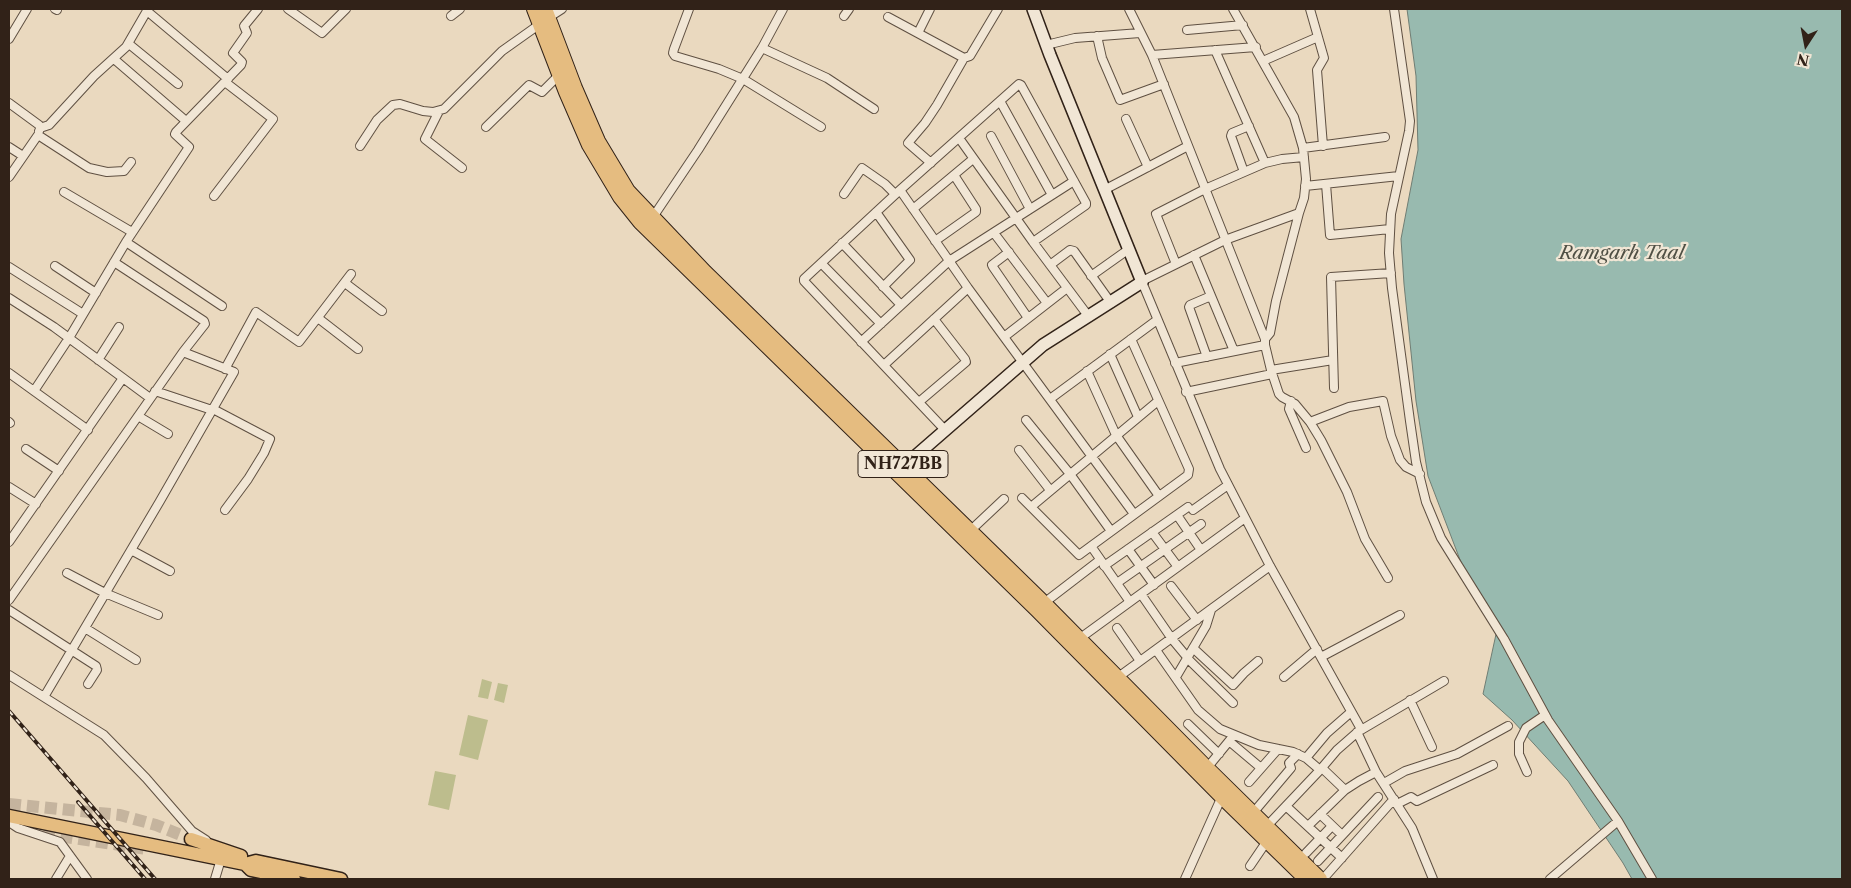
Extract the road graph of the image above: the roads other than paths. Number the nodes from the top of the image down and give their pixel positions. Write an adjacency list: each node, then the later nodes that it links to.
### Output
1 (27, 9): 27 (street)
2 (258, 9): 39 (street)
3 (288, 9): 4 (street)
4 (346, 9)
5 (460, 9): 18 (street)
6 (534, 9): 19 (highway, NH727BB)
7 (562, 9): 19 (street)
8 (689, 9): 38 (street)
9 (783, 9): 31 (street)
10 (930, 9): 23 (street)
11 (998, 9): 34 (street)
12 (1033, 9): 29 (street)
13 (1129, 9): 24 (street)
14 (1233, 9): 21 (street)
15 (1310, 9): 26 (street)
16 (1394, 9): 70 (street)
17 (148, 10): 28 (street); 39 (street)
18 (451, 16)
19 (544, 17): 37 (highway, NH727BB); 45 (street); 86 (highway, NH727BB)
20 (888, 17): 23 (street)
21 (1243, 26): 22 (street); 30 (street)
22 (1187, 30)
23 (918, 33): 34 (street)
24 (1140, 33): 25 (street); 33 (street)
25 (1097, 36): 29 (street); 41 (street)
26 (1318, 36): 36 (street); 57 (street)
27 (9, 39)
28 (129, 44): 35 (street); 40 (street)
29 (1046, 45): 76 (street)
30 (1256, 47): 32 (street); 36 (street)
31 (762, 48): 38 (street); 44 (street)
32 (1215, 50): 33 (street); 48 (street)
33 (1152, 55): 41 (street)
34 (964, 58): 64 (street)
35 (114, 59): 47 (street); 51 (street)
36 (1263, 60): 59 (street)
37 (560, 75): 49 (street); 261 (highway, NH727BB)
38 (743, 78): 50 (street); 86 (street)
39 (227, 80): 47 (street); 81 (street)
40 (178, 84)
41 (1164, 84): 56 (street)
42 (1000, 101): 53 (street); 72 (street); 80 (street)
43 (9, 103): 51 (street)
44 (874, 109)
45 (440, 111): 55 (street); 67 (street)
46 (1126, 119): 66 (street)
47 (186, 121): 89 (street)
48 (1249, 126): 65 (street); 68 (street)
49 (486, 127)
50 (821, 127)
51 (39, 132): 60 (street); 63 (street)
52 (991, 136): 83 (street)
53 (959, 138): 62 (street); 64 (street)
54 (1385, 138): 57 (street)
55 (360, 146)
56 (1188, 146): 66 (street); 75 (street)
57 (1323, 146): 59 (street)
58 (9, 147): 60 (street)
59 (1303, 148): 61 (street)
60 (23, 156): 71 (street)
61 (1304, 157): 65 (street); 74 (street)
62 (973, 159): 69 (street); 87 (street)
63 (131, 162)
64 (931, 163): 78 (street)
65 (1265, 163): 68 (street)
66 (1148, 166): 76 (street)
67 (462, 168)
68 (1244, 172): 75 (street)
69 (954, 175): 82 (street); 92 (street)
70 (1399, 176): 73 (street); 88 (street)
71 (9, 177)
72 (1074, 181): 80 (street); 94 (street)
73 (1326, 184): 74 (street); 88 (street)
74 (1305, 186): 85 (street)
75 (1205, 189): 91 (street); 103 (street)
76 (1104, 190): 96 (street)
77 (64, 192): 89 (street)
78 (897, 192): 79 (street); 82 (street); 84 (street)
79 (844, 194)
80 (1052, 195): 83 (street)
81 (214, 196)
82 (913, 209): 92 (street)
83 (1030, 209): 87 (street)
84 (876, 212): 95 (street); 111 (street)
85 (1299, 213): 91 (street); 134 (street)
86 (653, 217): 172 (highway, NH727BB)
87 (1016, 219): 90 (street); 94 (street)
88 (1390, 229): 107 (street)
89 (132, 232): 93 (street)
90 (994, 233): 97 (street); 99 (street)
91 (1226, 240): 98 (street); 134 (street)
92 (935, 241): 99 (street)
93 (126, 242): 100 (street); 120 (street)
94 (1032, 242): 102 (street)
95 (842, 243): 101 (street); 111 (street)
96 (1129, 249): 108 (street); 109 (street)
97 (1009, 252): 117 (street); 125 (street)
98 (1194, 255): 103 (street); 115 (street)
99 (949, 261): 112 (street); 119 (street)
100 (114, 262): 114 (street); 137 (street)
101 (821, 262): 128 (street); 133 (street)
102 (1050, 264): 108 (street); 113 (street)
103 (1176, 264): 109 (street)
104 (9, 266): 122 (street)
105 (55, 266): 114 (street)
106 (352, 274): 110 (street)
107 (1391, 275): 141 (street); 175 (street)
108 (1091, 276): 118 (street)
109 (1142, 282): 118 (street); 127 (street)
110 (345, 283): 121 (street); 124 (street)
111 (883, 287): 119 (street)
112 (968, 288): 126 (street); 130 (street)
113 (1067, 288): 117 (street); 123 (street)
114 (96, 293): 122 (street)
115 (1211, 296): 136 (street); 139 (street)
116 (9, 298): 131 (street)
117 (1047, 303): 125 (street)
118 (1111, 303): 123 (street)
119 (901, 305): 128 (street)
120 (222, 306)
121 (382, 311)
122 (83, 314): 131 (street)
123 (1089, 317): 142 (street)
124 (318, 318): 135 (street); 145 (street)
125 (1028, 318): 130 (street)
126 (934, 319): 144 (street); 158 (street)
127 (1157, 320): 132 (street); 143 (street)
128 (880, 324): 133 (street)
129 (119, 327): 140 (street)
130 (1004, 337): 142 (street)
131 (69, 338): 140 (street); 151 (street)
132 (1132, 339): 138 (street); 156 (street)
133 (861, 342): 144 (street)
134 (1265, 342): 136 (street); 147 (street)
135 (358, 349)
136 (1234, 351): 139 (street)
137 (183, 352): 145 (street); 152 (street)
138 (1110, 354): 146 (street); 161 (street)
139 (1208, 357): 143 (street)
140 (98, 360): 149 (street)
141 (1333, 360): 147 (street); 150 (street)
142 (1023, 363): 155 (street); 165 (street)
143 (1175, 364): 153 (street)
144 (884, 365): 158 (street)
145 (225, 369): 159 (street)
146 (1087, 371): 155 (street); 167 (street)
147 (1272, 372): 153 (street); 157 (street)
148 (9, 373): 151 (street)
149 (123, 378): 154 (street); 164 (street)
150 (1334, 388)
151 (34, 391): 164 (street)
152 (155, 391): 154 (street); 159 (street)
153 (1186, 392): 176 (street)
154 (150, 398): 160 (street)
155 (1050, 399): 171 (street)
156 (1158, 401): 161 (street); 179 (street)
157 (1291, 401): 163 (street); 168 (street)
158 (919, 402): 165 (street)
159 (212, 410): 184 (street); 196 (street)
160 (138, 416): 166 (street); 211 (street)
161 (1138, 417): 167 (street)
162 (1026, 420): 174 (street)
163 (1310, 422): 175 (street); 205 (street)
164 (88, 430): 173 (street)
165 (945, 430): 172 (street)
166 (168, 434)
167 (1116, 435): 171 (street); 179 (street)
168 (1306, 448)
169 (26, 449): 173 (street)
170 (1018, 450): 178 (street)
171 (1092, 455): 174 (street); 185 (street)
172 (904, 466): 190 (highway, NH727BB)
173 (59, 471): 182 (street)
174 (1070, 474): 178 (street); 189 (street)
175 (1420, 474): 242 (street)
176 (1228, 485): 186 (street); 187 (street)
177 (9, 487): 182 (street)
178 (1050, 490): 183 (street)
179 (1159, 496): 185 (street)
180 (1022, 498): 183 (street)
181 (1004, 499): 190 (street)
182 (36, 504): 193 (street)
183 (1031, 507): 194 (street)
184 (225, 510)
185 (1134, 514): 189 (street)
186 (1177, 515): 191 (street); 192 (street)
187 (1245, 518): 198 (street); 200 (street)
188 (1201, 524): 192 (street)
189 (1111, 531): 194 (street)
190 (970, 532): 213 (highway, NH727BB)
191 (1152, 532): 195 (street); 197 (street)
192 (1188, 533): 197 (street); 198 (street)
193 (9, 542)
194 (1091, 546): 199 (street)
195 (1128, 549): 199 (street); 201 (street)
196 (131, 550): 203 (street); 209 (street)
197 (1164, 550): 201 (street); 202 (street)
198 (1201, 550): 202 (street)
199 (1102, 563): 206 (street); 213 (street)
200 (1270, 566): 215 (street); 224 (street)
201 (1141, 567): 206 (street); 207 (street)
202 (1178, 567): 207 (street)
203 (170, 571)
204 (67, 573): 209 (street)
205 (1388, 578)
206 (1117, 584): 212 (street)
207 (1154, 585): 210 (street)
208 (1171, 586): 218 (street)
209 (106, 593): 216 (street); 219 (street)
210 (1141, 594): 212 (street); 221 (street)
211 (9, 600)
212 (1130, 602): 222 (street)
213 (1044, 603): 222 (highway, NH727BB)
214 (9, 610): 226 (street)
215 (1211, 610): 218 (street); 223 (street)
216 (158, 615)
217 (1400, 615): 227 (street)
218 (1197, 620): 221 (street)
219 (85, 628): 226 (street); 229 (street)
220 (1117, 628): 230 (street)
221 (1172, 638): 225 (street); 228 (street)
222 (1079, 639): 234 (highway, NH727BB)
223 (1193, 648): 228 (street); 231 (street)
224 (1316, 649): 227 (street); 235 (street)
225 (1156, 650): 230 (street); 233 (street)
226 (71, 651): 237 (street); 238 (street)
227 (1321, 657): 241 (street)
228 (1187, 658): 233 (street); 240 (street)
229 (136, 660)
230 (1140, 661): 234 (street)
231 (1258, 662)
232 (9, 675): 238 (street)
233 (1176, 677): 246 (street)
234 (1117, 678): 253 (highway, NH727BB)
235 (1284, 678)
236 (1444, 681): 239 (street)
237 (88, 684)
238 (44, 697): 284 (street)
239 (1410, 700): 245 (street); 247 (street)
240 (1233, 703)
241 (1351, 712): 245 (street); 251 (street)
242 (1545, 715): 257 (street); 268 (street)
243 (1188, 724): 249 (street)
244 (1508, 726): 259 (street)
245 (1359, 731): 255 (street); 256 (street)
246 (1232, 738): 248 (street); 249 (street); 254 (street)
247 (1432, 747)
248 (1278, 749): 250 (street); 254 (street)
249 (1219, 754): 253 (street)
250 (1298, 754): 251 (street); 265 (street)
251 (1306, 758): 255 (street)
252 (1493, 765): 263 (street)
253 (1207, 768): 261 (highway, NH727BB)
254 (1261, 768): 258 (street)
255 (1321, 769): 260 (street); 264 (street)
256 (1376, 772): 259 (street); 260 (street)
257 (1526, 772)
258 (1249, 782)
259 (1384, 784): 263 (street)
260 (1345, 790): 266 (street)
261 (1224, 792): 265 (highway, NH727BB); 279 (highway, NH727BB); 293 (street)
262 (1378, 797): 270 (street)
263 (1395, 801): 275 (street); 296 (street)
264 (1286, 807): 272 (street); 274 (street)
265 (1253, 813): 274 (highway, NH727BB)
266 (1320, 814): 272 (street); 273 (street)
267 (9, 816): 284 (main road)
268 (1618, 821): 297 (street); 298 (street)
269 (9, 822): 271 (main road); 282 (street)
270 (1352, 825): 275 (street); 276 (street)
271 (26, 826)
272 (1308, 826): 277 (street)
273 (1332, 826): 276 (street); 277 (street)
274 (1266, 827): 295 (highway, NH727BB)
275 (1363, 835): 283 (street)
276 (1342, 836): 280 (street)
277 (1320, 838): 280 (street); 281 (street)
278 (191, 839): 284 (main road)
279 (1267, 841): 287 (street); 294 (highway, NH727BB)
280 (1331, 848): 283 (street); 285 (street)
281 (1306, 853)
282 (70, 856): 288 (street); 289 (street)
283 (1342, 858): 295 (street)
284 (220, 859): 286 (main road); 290 (street)
285 (1318, 861)
286 (250, 864): 291 (main road); 292 (main road)
287 (1250, 866)
288 (56, 879)
289 (87, 879)
290 (215, 879)
291 (294, 879)
292 (341, 879)
293 (1185, 879)
294 (1306, 879)
295 (1322, 879)
296 (1433, 879)
297 (1550, 879)
298 (1652, 879)

